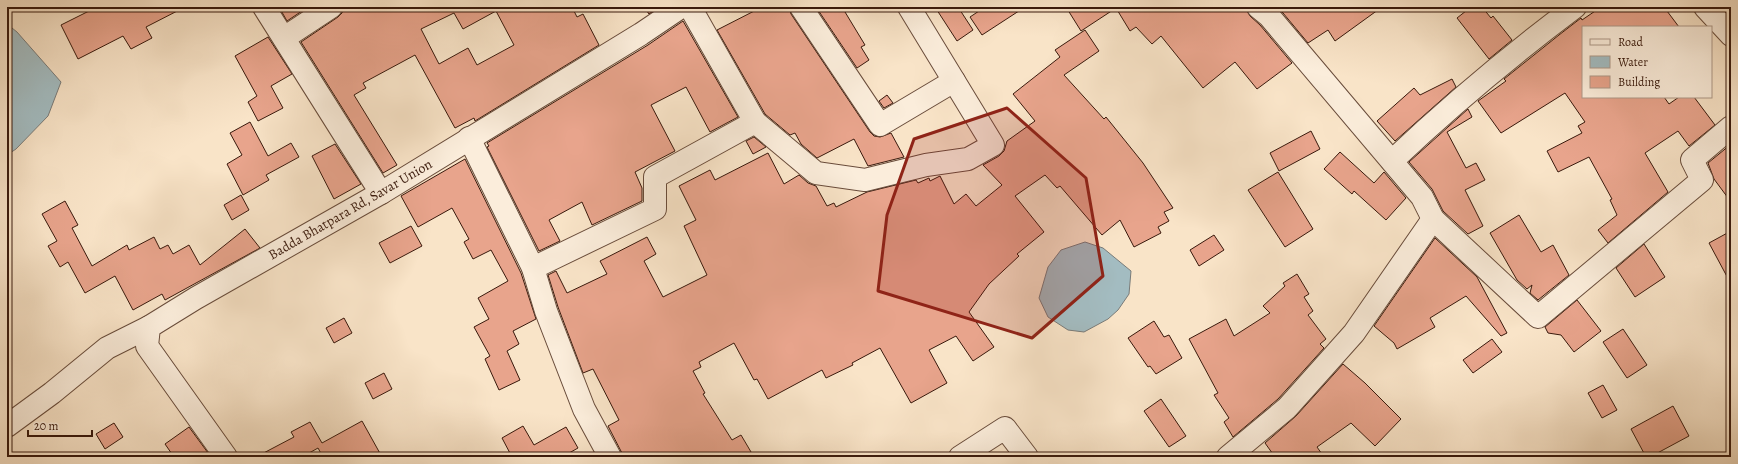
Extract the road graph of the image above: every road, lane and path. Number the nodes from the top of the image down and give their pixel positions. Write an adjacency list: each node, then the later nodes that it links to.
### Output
1 (264, 7): 11 (street)
2 (331, 7): 11 (street)
3 (681, 7): 15 (street, Badda Bhatpara Rd, Savar Union)
4 (690, 7): 13 (street)
5 (801, 7): 12 (street)
6 (909, 7): 12 (street)
7 (1258, 7): 16 (street)
8 (1575, 7): 16 (street)
9 (1705, 7): 10 (street)
10 (1731, 35)
11 (284, 38): 17 (street)
12 (954, 81): 13 (street)
13 (756, 122): 19 (street)
14 (1731, 127): 18 (street)
15 (469, 138): 17 (street, Badda Bhatpara Rd, Savar Union); 19 (street)
16 (1392, 161): 18 (street)
17 (381, 193): 20 (street, Badda Bhatpara Rd, Savar Union)
18 (1433, 218): 26 (street)
19 (533, 268): 23 (street)
20 (149, 327): 21 (street, Badda Bhatpara Rd, Savar Union); 22 (street)
21 (7, 426)
22 (226, 457)
23 (610, 457)
24 (960, 457): 25 (street)
25 (1027, 457)
26 (1228, 457)

